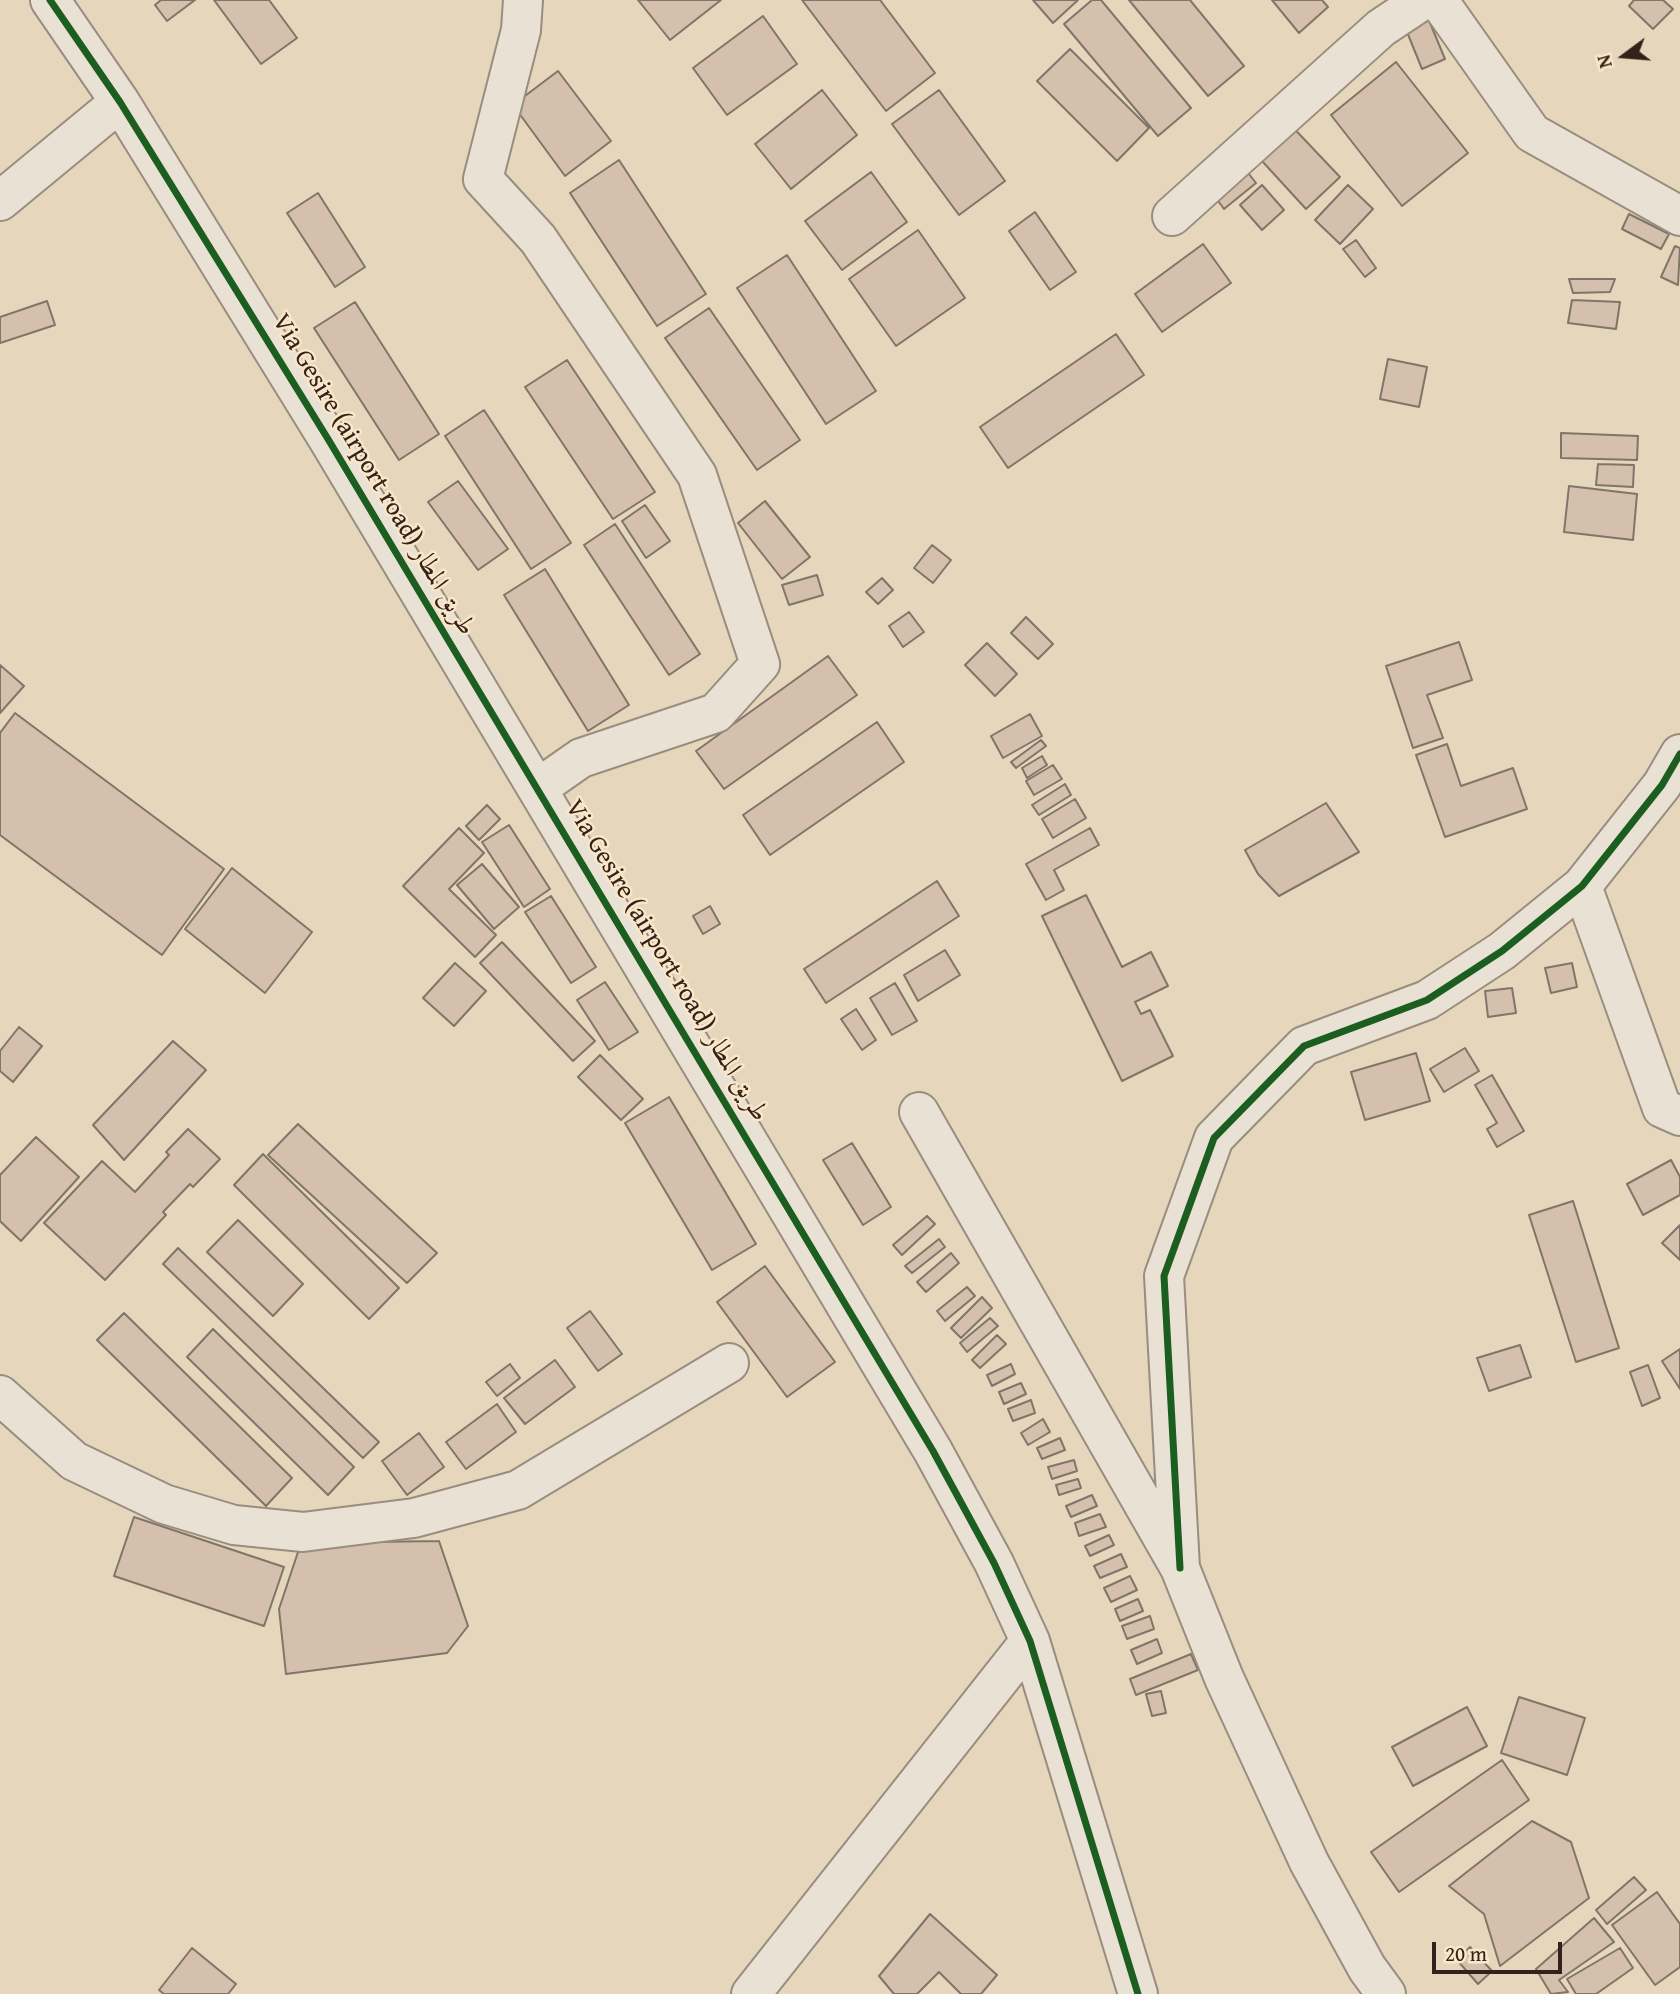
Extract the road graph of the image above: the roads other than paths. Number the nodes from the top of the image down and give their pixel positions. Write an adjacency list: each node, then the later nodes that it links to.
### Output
1 (50, 0): 5 (street, Via Gesire (airport road) طريق المطار)
2 (523, 0): 10 (street)
3 (1423, 0): 8 (street)
4 (1438, 0): 7 (street)
5 (120, 102): 6 (street); 10 (street, Via Gesire (airport road) طريق المطار)
6 (0, 201)
7 (1680, 215)
8 (1172, 216)
9 (1680, 754): 11 (street)
10 (538, 788): 17 (street, Via Gesire (airport road) طريق المطار)
11 (1582, 886): 13 (street); 16 (street)
12 (919, 1112): 16 (street)
13 (1680, 1116)
14 (729, 1363): 15 (street)
15 (0, 1395)
16 (1180, 1568): 20 (street)
17 (1030, 1641): 18 (street); 19 (street, Via Gesire (airport road) طريق المطار)
18 (751, 1994)
19 (1138, 1994)
20 (1386, 1994)

